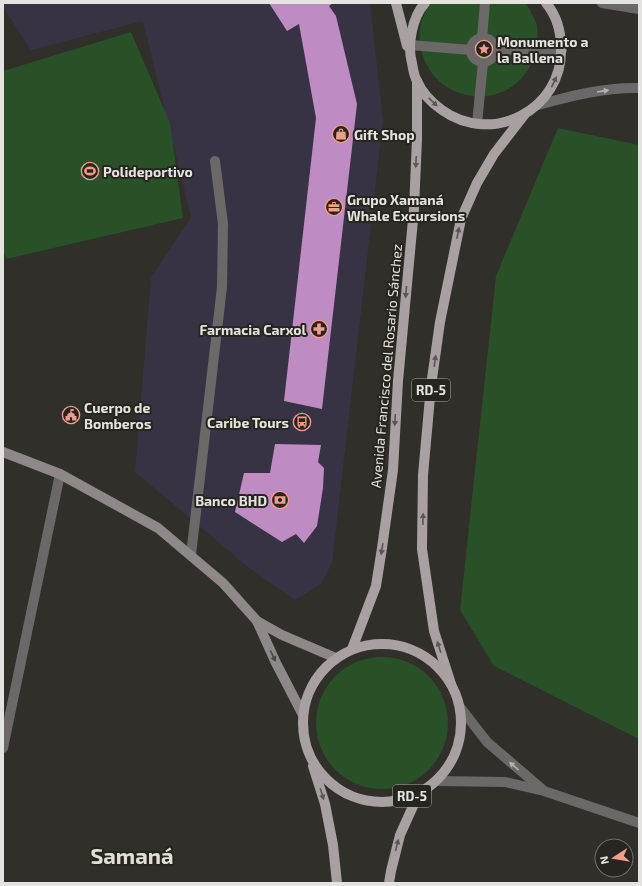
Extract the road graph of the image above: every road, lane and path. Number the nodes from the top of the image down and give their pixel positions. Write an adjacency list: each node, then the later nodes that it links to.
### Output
1 (396, 3): 9 (main road, RD-5)
2 (425, 3): 9 (main road, RD-5)
3 (485, 3): 7 (street)
4 (546, 3): 11 (main road, RD-5)
5 (602, 3): 6 (street)
6 (639, 9)
7 (482, 38): 8 (street); 10 (street)
8 (495, 49): 11 (street); 12 (street)
9 (410, 50): 10 (street); 13 (main road, RD-5)
10 (471, 50): 12 (street)
11 (562, 50): 15 (main road, RD-5, one-way to 11)
12 (483, 62): 17 (street)
13 (417, 81): 17 (main road, RD-5, one-way to 17); 23 (main road, Avenida Francisco del Rosario Sánchez / RD-5, one-way to 23)
14 (639, 88): 15 (street, one-way to 14)
15 (538, 105): 16 (main road, RD-5)
16 (525, 114): 17 (main road, RD-5); 25 (main road, RD-5, one-way to 16)
17 (477, 124)
18 (215, 161): 21 (street)
19 (3, 452): 20 (main road)
20 (60, 474): 21 (main road); 28 (street)
21 (191, 555): 22 (main road)
22 (257, 621): 24 (main road); 27 (main road, one-way to 27)
23 (352, 649): 24 (main road, RD-5); 25 (main road, RD-5)
24 (336, 658): 27 (main road, RD-5)
25 (451, 684): 26 (main road, RD-5)
26 (460, 707): 30 (main road, RD-5); 31 (street, one-way to 26)
27 (303, 715): 29 (main road, RD-5)
28 (3, 748)
29 (310, 756): 32 (main road, RD-5); 34 (main road, RD-5, one-way to 34)
30 (436, 781): 31 (street); 32 (main road, RD-5)
31 (544, 791): 33 (street)
32 (419, 794): 35 (main road, RD-5, one-way to 32)
33 (639, 824)
34 (337, 883)
35 (389, 883)

